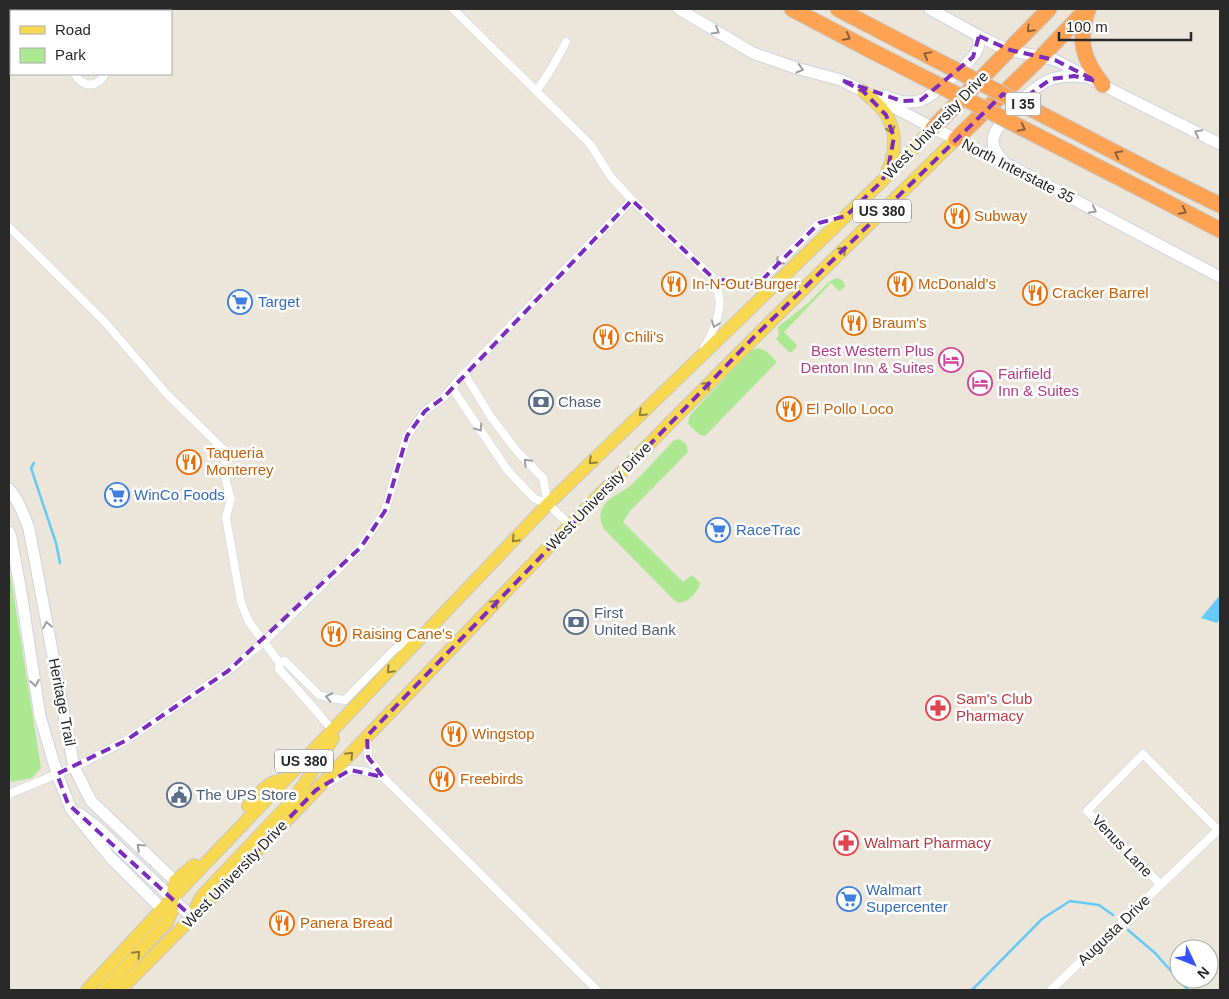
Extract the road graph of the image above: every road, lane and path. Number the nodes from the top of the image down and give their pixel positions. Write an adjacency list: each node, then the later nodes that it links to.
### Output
1 (453, 9): 16 (street)
2 (678, 9): 14 (main road, North Interstate 35, one-way to 14)
3 (792, 9): 27 (highway, I 35, one-way to 27, bridge)
4 (838, 9): 24 (highway, I 35, one-way to 4, bridge)
5 (930, 9): 8 (main road)
6 (1049, 9): 10 (highway, West University Drive / US 380, one-way to 10)
7 (1088, 9): 11 (highway, West University Drive / US 380); 15 (highway)
8 (979, 36): 10 (main road); 14 (main road)
9 (566, 42): 16 (street)
10 (1010, 50): 11 (main road); 18 (highway, West University Drive / US 380)
11 (1041, 57): 15 (main road); 19 (highway, West University Drive / US 380)
12 (76, 75): 13 (street)
13 (104, 75)
14 (841, 80): 17 (main road, North Interstate 35)
15 (1099, 83): 20 (main road, one-way to 15); 21 (main road)
16 (536, 91): 23 (street)
17 (863, 91): 18 (main road, North Interstate 35); 22 (main road, one-way to 22)
18 (933, 128): 19 (main road, North Interstate 35); 22 (main road, West University Drive / US 380)
19 (956, 139): 21 (main road, North Interstate 35); 31 (main road, West University Drive / US 380, one-way to 19)
20 (1220, 144)
21 (1005, 163): 28 (main road, North Interstate 35, one-way to 28)
22 (882, 181): 25 (main road, West University Drive / US 380)
23 (632, 200): 29 (street); 32 (street)
24 (1220, 205)
25 (846, 216): 29 (street, one-way to 29); 30 (main road, West University Drive / US 380)
26 (9, 226): 40 (street)
27 (1220, 230)
28 (1220, 277)
29 (712, 278): 33 (street, one-way to 33)
30 (741, 317): 31 (main road); 33 (main road, West University Drive / US 380)
31 (757, 334): 37 (main road, West University Drive / US 380, one-way to 31)
32 (464, 374): 34 (street); 36 (street, one-way to 32)
33 (683, 374): 36 (main road, West University Drive / US 380, one-way to 36)
34 (452, 388): 36 (street, one-way to 36); 40 (street)
35 (9, 489): 45 (main road, Heritage Trail, one-way to 35)
36 (548, 504): 37 (street); 39 (main road, West University Drive / US 380, one-way to 39)
37 (570, 525): 44 (main road, West University Drive / US 380, one-way to 37)
38 (9, 532): 46 (main road, Heritage Trail, one-way to 46)
39 (436, 622): 41 (street, one-way to 41); 42 (main road, West University Drive / US 380, one-way to 42)
40 (263, 643): 41 (street); 45 (street)
41 (279, 662): 43 (street)
42 (348, 714): 43 (main road, West University Drive / US 380); 57 (main road)
43 (333, 729): 48 (main road, West University Drive / US 380)
44 (367, 736): 47 (street); 49 (main road, West University Drive / US 380, one-way to 44)
45 (74, 767): 46 (street); 53 (main road, Heritage Trail, one-way to 45)
46 (57, 774): 50 (street); 51 (main road, Heritage Trail)
47 (383, 776): 49 (street); 61 (street)
48 (285, 780): 53 (main road); 55 (main road, West University Drive / US 380)
49 (316, 790): 57 (main road, West University Drive / US 380)
50 (9, 794)
51 (68, 804): 55 (main road); 56 (main road, Heritage Trail)
52 (1219, 829): 54 (street, Augusta Drive); 54 (street, Venus Lane)
53 (175, 881): 55 (main road)
54 (1161, 885): 62 (street, Augusta Drive)
55 (172, 899): 56 (main road, West University Drive / US 380); 57 (main road); 59 (main road, one-way to 55)
56 (162, 909): 58 (main road, West University Drive / US 380)
57 (193, 918): 60 (main road, West University Drive / US 380)
58 (87, 990)
59 (104, 990)
60 (120, 990)
61 (597, 990)
62 (1051, 990)

